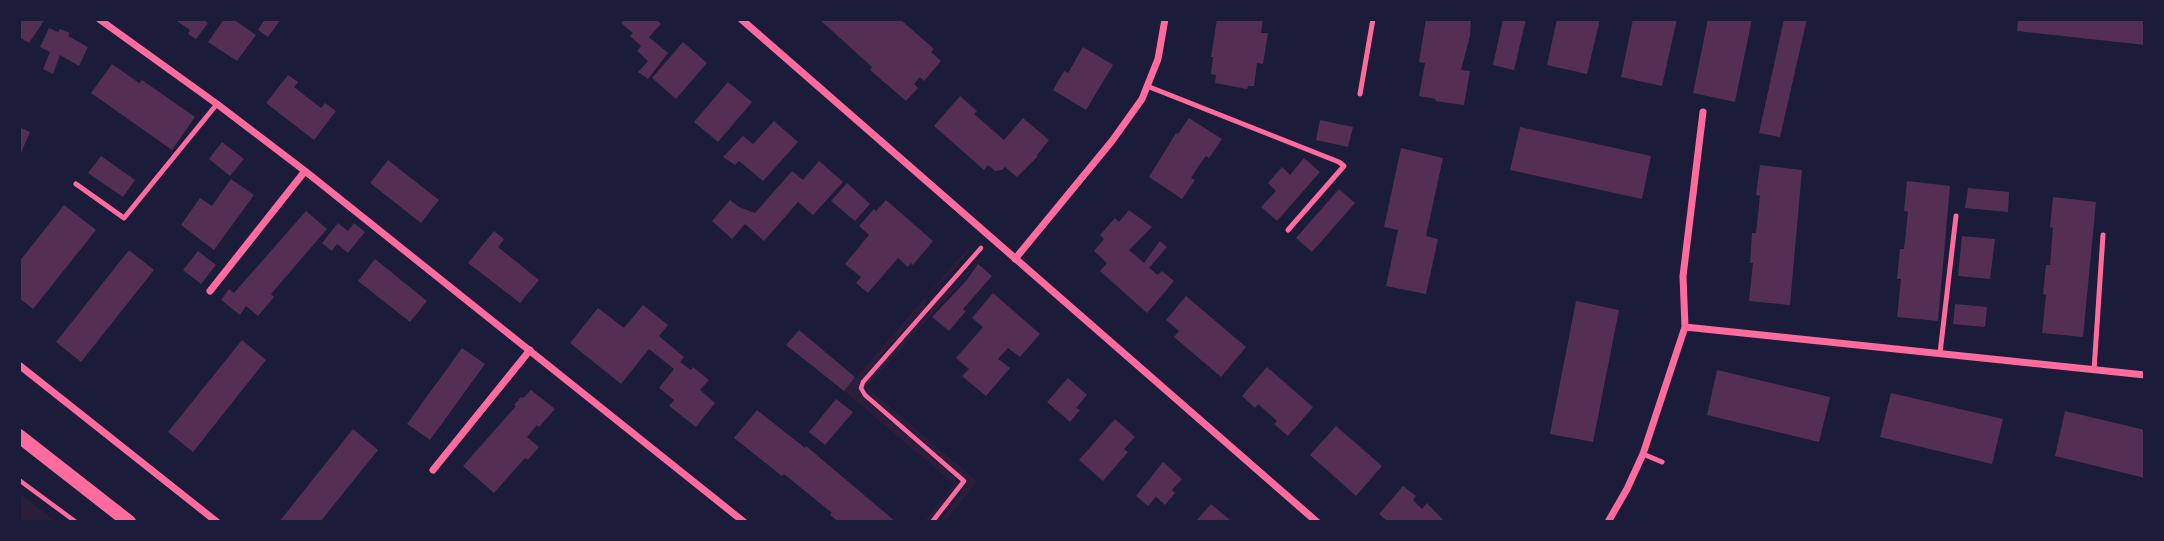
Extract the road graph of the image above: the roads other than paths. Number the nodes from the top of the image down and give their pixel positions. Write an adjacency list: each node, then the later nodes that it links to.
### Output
1 (99, 19): 7 (street)
2 (741, 19): 14 (street)
3 (1165, 19): 5 (street)
4 (1373, 19): 6 (lane)
5 (1147, 86): 12 (lane); 14 (street)
6 (1360, 94)
7 (217, 104): 9 (street); 10 (lane)
8 (1703, 112): 16 (street)
9 (305, 171): 15 (street); 17 (street)
10 (76, 184)
11 (1956, 216): 18 (lane)
12 (1288, 230)
13 (2103, 235): 20 (lane)
14 (1015, 258): 29 (street)
15 (210, 291)
16 (1685, 327): 18 (street); 23 (street)
17 (530, 349): 25 (street); 28 (street)
18 (1940, 353): 20 (street)
19 (19, 365): 27 (street)
20 (2094, 370): 21 (street)
21 (2145, 375)
22 (19, 436): 26 (main road)
23 (1643, 454): 24 (lane); 30 (street)
24 (1662, 462)
25 (433, 470)
26 (129, 522)
27 (217, 522)
28 (744, 522)
29 (1317, 522)
30 (1608, 522)

